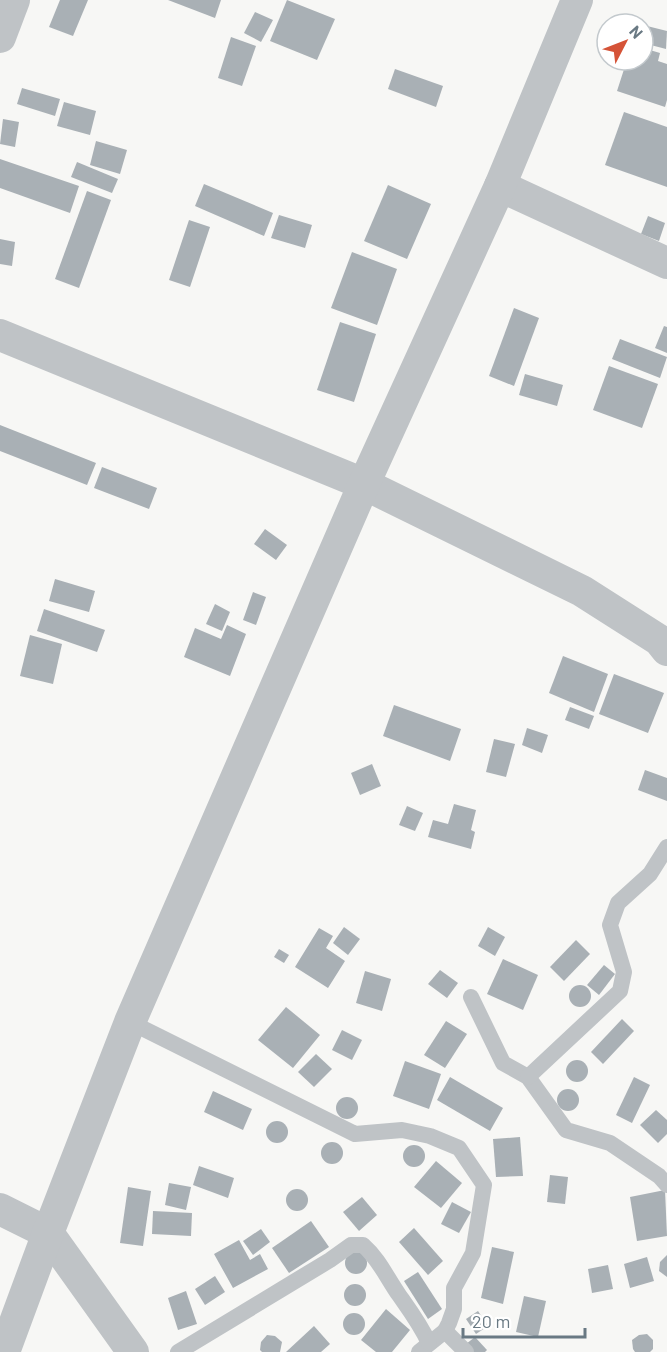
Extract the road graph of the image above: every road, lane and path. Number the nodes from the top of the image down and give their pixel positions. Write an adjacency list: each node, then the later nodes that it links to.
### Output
1 (14, 0): 3 (street)
2 (577, 0): 4 (street)
3 (0, 37)
4 (500, 186): 5 (street); 7 (street)
5 (667, 264)
6 (0, 335): 7 (street)
7 (364, 484): 8 (street); 11 (street)
8 (667, 650)
9 (667, 847): 12 (lane)
10 (471, 997): 12 (lane)
11 (130, 1022): 15 (street); 16 (lane)
12 (528, 1077): 13 (lane)
13 (667, 1185)
14 (0, 1209): 15 (street)
15 (48, 1233): 18 (street); 19 (street)
16 (445, 1331): 17 (lane); 21 (lane)
17 (424, 1348): 20 (lane)
18 (4, 1352)
19 (134, 1352)
20 (178, 1352)
21 (466, 1352)

